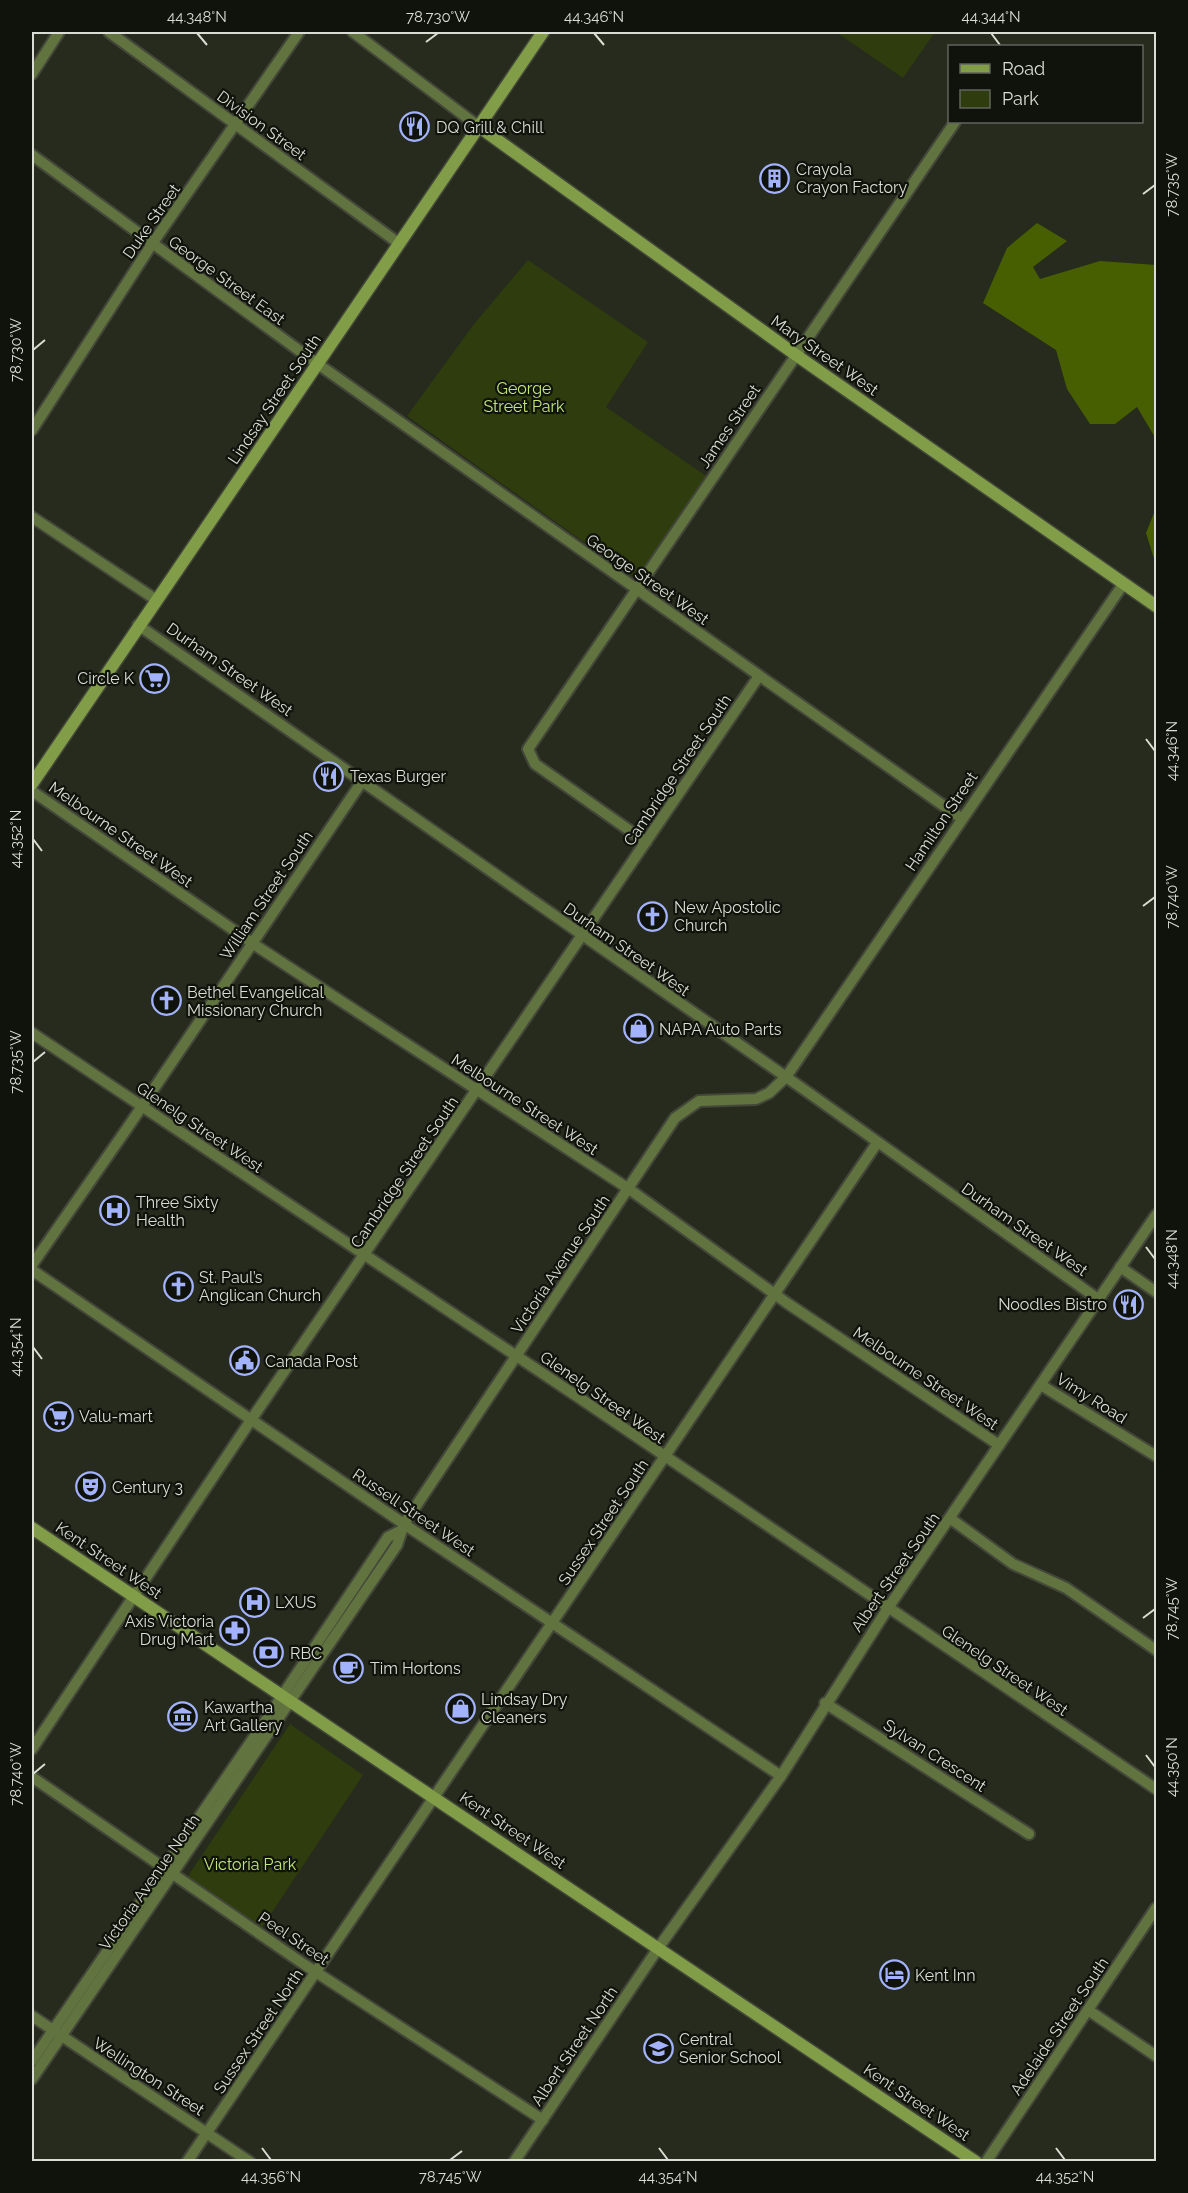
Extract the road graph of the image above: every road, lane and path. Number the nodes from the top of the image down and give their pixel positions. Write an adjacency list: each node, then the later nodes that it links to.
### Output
1 (59, 32): 6 (street)
2 (109, 32): 8 (street, Division Street)
3 (299, 32): 8 (street, Duke Street)
4 (353, 32): 9 (street)
5 (543, 32): 9 (main road, Lindsay Street South)
6 (32, 74)
7 (954, 123): 13 (street, James Street)
8 (236, 125): 11 (street, Division Street); 12 (street, Duke Street)
9 (478, 126): 11 (main road, Lindsay Street South); 13 (main road, Mary Street West)
10 (32, 155): 12 (street, George Street East)
11 (397, 242): 14 (main road, Lindsay Street South)
12 (152, 244): 14 (street, George Street East); 15 (street, Duke Street)
13 (796, 355): 17 (main road, Mary Street West); 18 (street, James Street)
14 (318, 364): 18 (street, George Street West); 19 (main road, Lindsay Street South)
15 (32, 430)
16 (32, 517): 19 (street)
17 (1124, 584): 20 (main road, Mary Street West); 26 (street, Hamilton Street)
18 (635, 589): 22 (street, George Street West); 27 (street, James Street)
19 (155, 599): 21 (main road, Lindsay Street South)
20 (1156, 606)
21 (138, 625): 23 (street, Durham Street West); 24 (main road, Lindsay Street South)
22 (759, 676): 26 (street, George Street West); 27 (street, Cambridge Street South)
23 (363, 780): 28 (street, Durham Street West); 29 (street, William Street South)
24 (32, 784)
25 (32, 791): 29 (street, Melbourne Street West)
26 (961, 818): 31 (street, Hamilton Street)
27 (646, 842): 28 (street, Cambridge Street South)
28 (583, 936): 31 (street, Durham Street West); 32 (street, Cambridge Street South)
29 (251, 942): 32 (street, Melbourne Street West); 33 (street, William Street South)
30 (32, 1033): 33 (street, Glenelg Street West)
31 (786, 1077): 34 (street, Durham Street West); 35 (street, Victoria Avenue South)
32 (477, 1092): 35 (street, Melbourne Street West); 37 (street, Cambridge Street South)
33 (141, 1106): 37 (street, Glenelg Street West); 38 (street, William Street South)
34 (877, 1143): 42 (street, Sussex Street South); 43 (street, Durham Street West)
35 (628, 1189): 42 (street, Melbourne Street West); 44 (street, Victoria Avenue South)
36 (1156, 1215): 39 (street, Albert Street South)
37 (366, 1254): 44 (street, Glenelg Street West); 46 (street, Cambridge Street South)
38 (32, 1265)
39 (1120, 1267): 41 (street); 43 (street, Albert Street South)
40 (32, 1270): 46 (street, Russell Street West)
41 (1156, 1292)
42 (775, 1294): 47 (street, Melbourne Street West); 49 (street, Sussex Street South)
43 (1098, 1299): 45 (street, Albert Street South)
44 (516, 1357): 49 (street, Glenelg Street West); 51 (street, Victoria Avenue South)
45 (1041, 1385): 47 (street, Albert Street South); 48 (street, Vimy Road)
46 (251, 1420): 51 (street, Russell Street West); 53 (street, Cambridge Street South)
47 (999, 1445): 50 (street, Albert Street South)
48 (1156, 1456)
49 (664, 1458): 54 (street, Glenelg Street West); 55 (street, Sussex Street South)
50 (951, 1519): 54 (street, Albert Street South); 56 (street)
51 (402, 1527): 55 (street, Russell Street West); 57 (street, Victoria Avenue South)
52 (32, 1528): 53 (main road, Kent Street West)
53 (135, 1597): 57 (main road, Kent Street West); 59 (street, Cambridge Street South)
54 (888, 1608): 58 (street, Albert Street South); 62 (street, Glenelg Street West)
55 (552, 1622): 60 (street, Russell Street West); 63 (street, Sussex Street South)
56 (1156, 1650)
57 (287, 1698): 63 (main road, Kent Street West); 65 (street, Victoria Avenue North)
58 (825, 1703): 60 (street, Albert Street South); 64 (street, Sylvan Crescent)
59 (32, 1749)
60 (781, 1776): 67 (street, Albert Street South)
61 (32, 1777): 65 (street, Peel Street)
62 (1156, 1789)
63 (433, 1797): 67 (main road, Kent Street West); 68 (street, Sussex Street North)
64 (1029, 1834)
65 (169, 1870): 68 (street, Peel Street); 71 (street, Victoria Avenue North)
66 (1156, 1908): 69 (street, Adelaide Street South)
67 (659, 1947): 75 (street, Albert Street North); 80 (main road, Kent Street West)
68 (316, 1971): 75 (street, Peel Street); 76 (street, Sussex Street North)
69 (1088, 2010): 72 (street); 81 (street, Adelaide Street South)
70 (32, 2016): 71 (street, Wellington Street)
71 (56, 2033): 73 (street, Victoria Avenue North); 74 (street, Victoria Avenue North); 76 (street, Wellington Street)
72 (1156, 2056)
73 (32, 2061)
74 (32, 2079)
75 (543, 2120): 79 (street, Albert Street North)
76 (207, 2132): 77 (street, Sussex Street North); 78 (street, Wellington Street)
77 (187, 2162)
78 (250, 2162)
79 (514, 2162)
80 (976, 2162)
81 (986, 2162)

